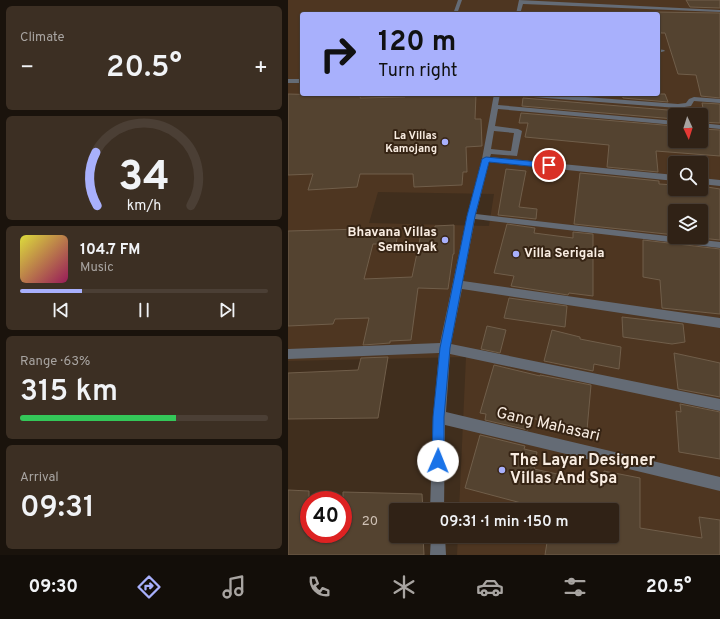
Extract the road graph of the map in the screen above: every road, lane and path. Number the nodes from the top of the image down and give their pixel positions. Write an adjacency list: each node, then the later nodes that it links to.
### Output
1 (460, 0): 4 (street)
2 (520, 1): 3 (street); 5 (street)
3 (720, 11)
4 (456, 12)
5 (518, 12)
6 (288, 81): 7 (street)
7 (300, 81)
8 (497, 96): 11 (street)
9 (546, 96): 10 (street)
10 (720, 101)
11 (495, 107): 12 (street); 15 (street)
12 (668, 122)
13 (708, 126): 14 (street)
14 (720, 127)
15 (492, 128): 16 (street); 16 (street)
16 (486, 155): 17 (street); 20 (street)
17 (668, 177)
18 (708, 181): 19 (street)
19 (720, 182)
20 (471, 216): 21 (street); 22 (street)
21 (720, 245)
22 (458, 284): 23 (street); 24 (street)
23 (720, 322)
24 (445, 348): 25 (street); 26 (street); 27 (street)
25 (288, 354)
26 (720, 405)
27 (439, 417): 28 (street, Gang Mahasari); 29 (street)
28 (720, 484)
29 (437, 503)
30 (438, 543): 31 (street)
31 (438, 555)

